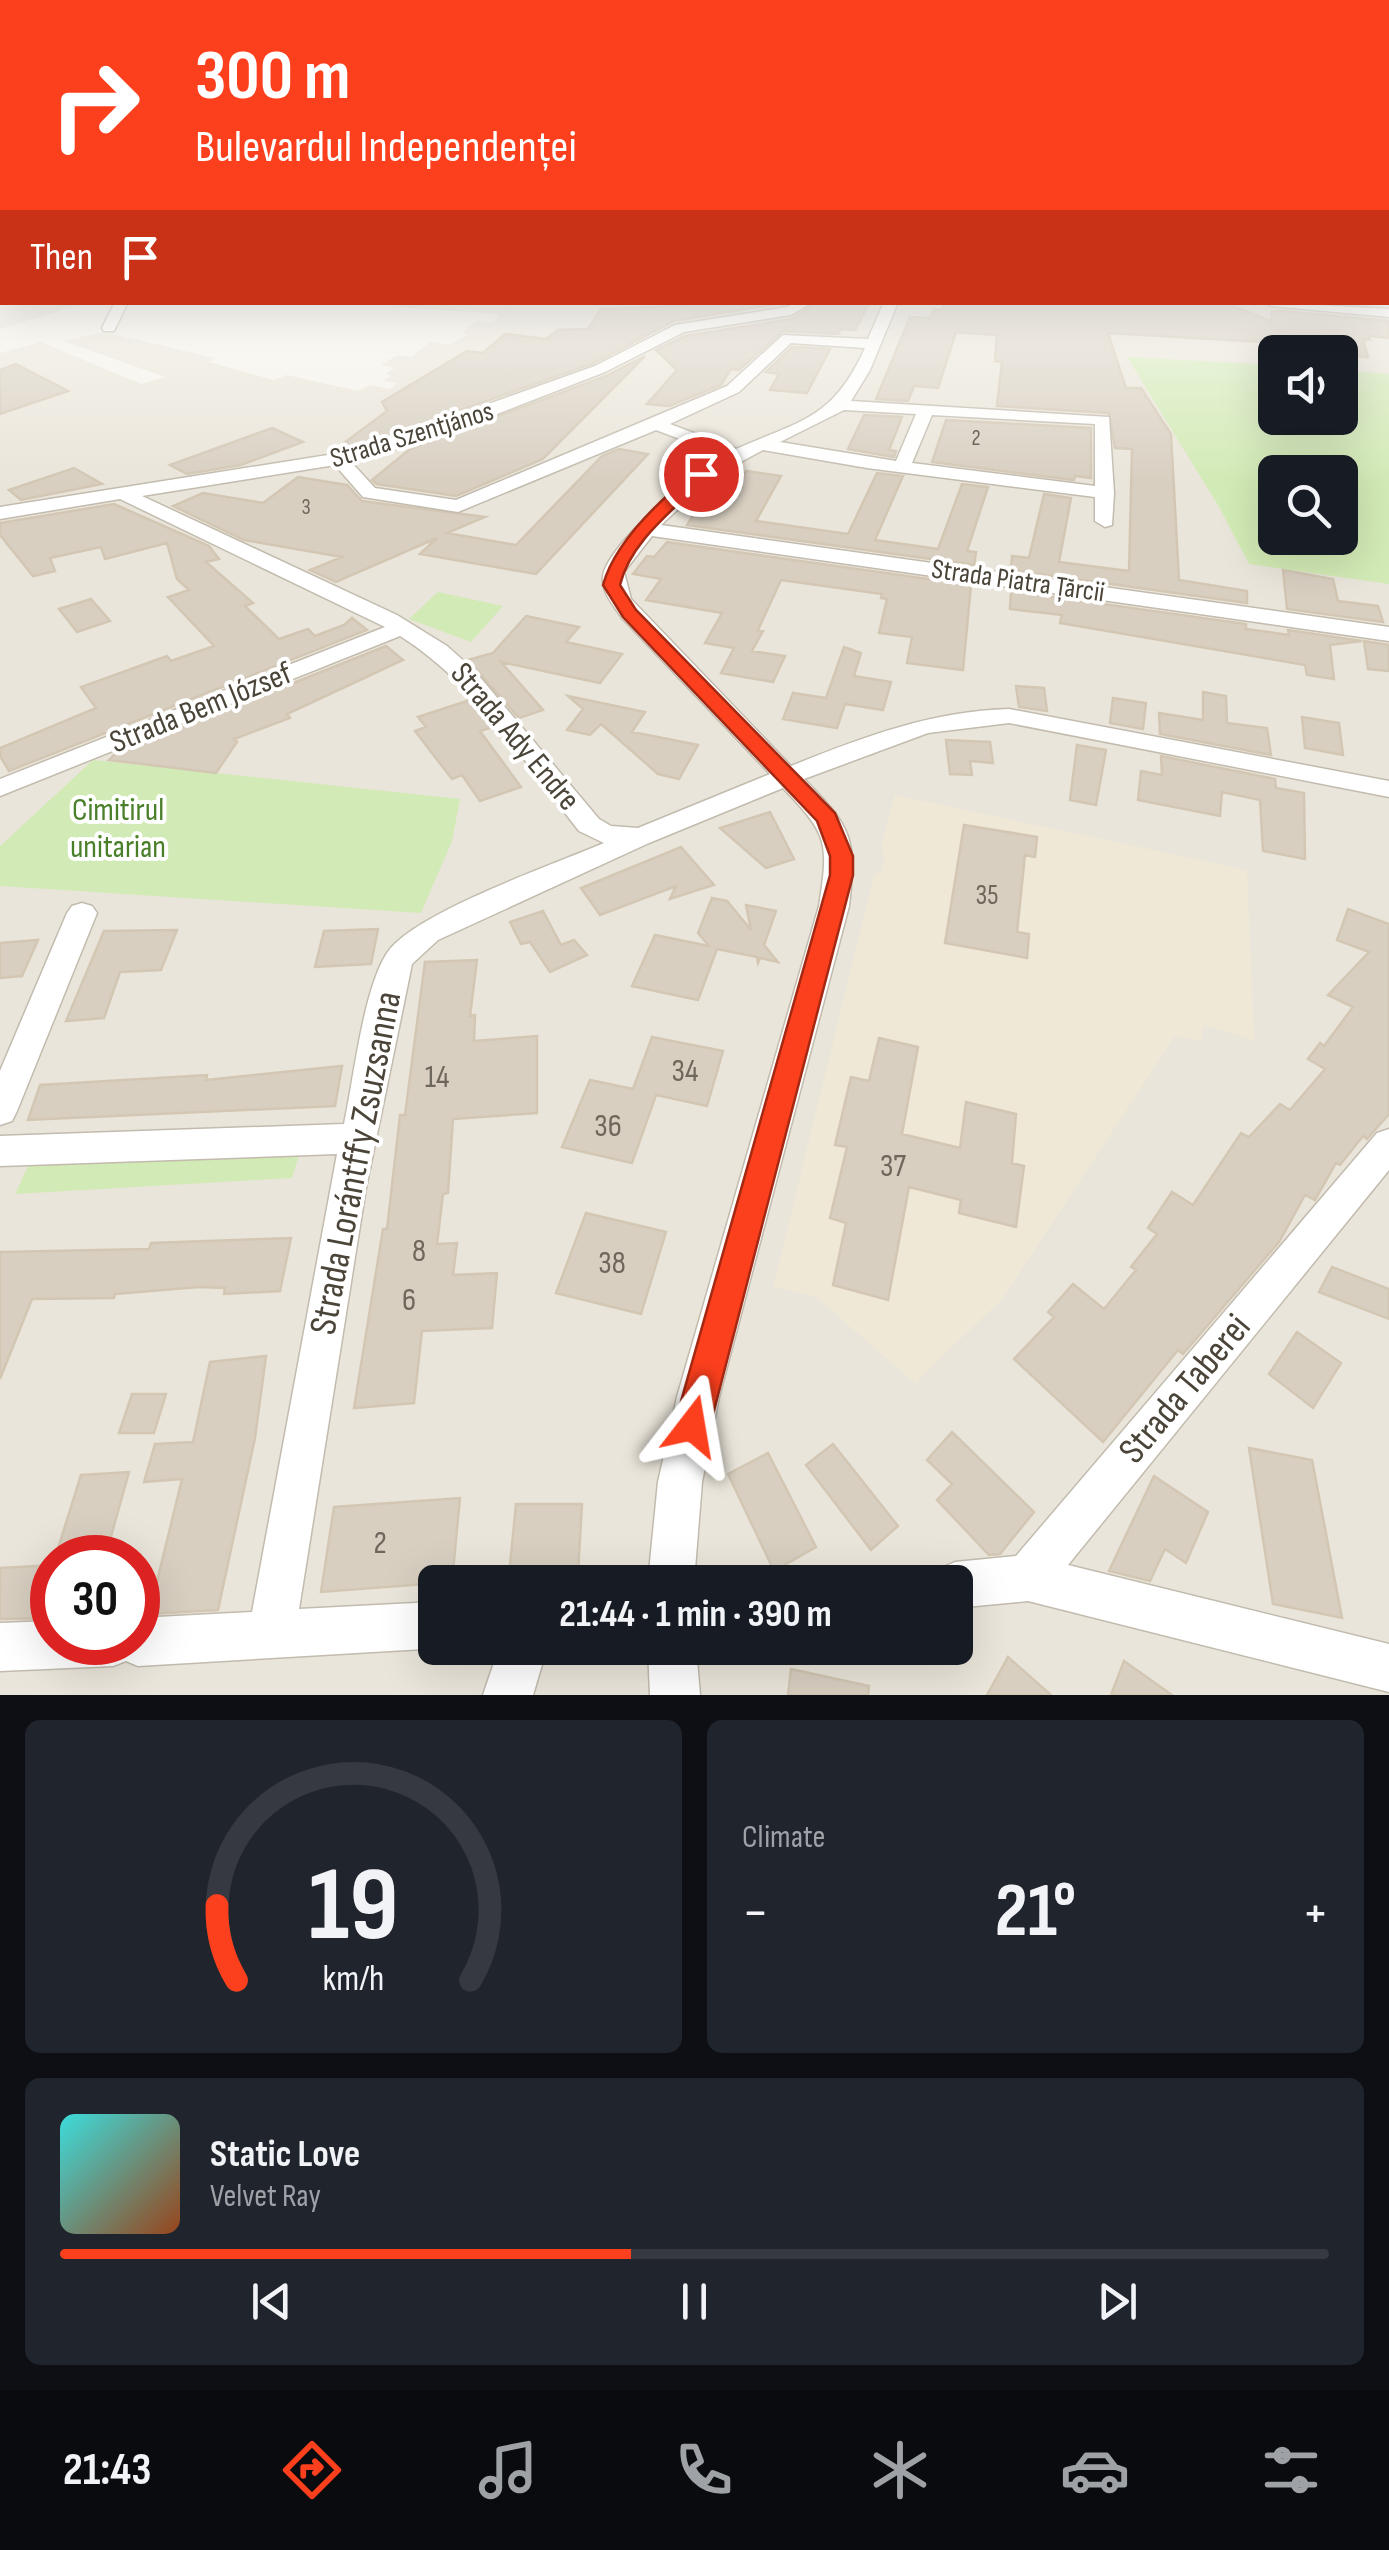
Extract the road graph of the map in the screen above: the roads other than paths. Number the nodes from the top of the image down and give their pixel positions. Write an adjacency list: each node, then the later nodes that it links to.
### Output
1 (110, 325): 4 (street)
2 (699, 325): 10 (street, Strada Szentjános)
3 (881, 325): 5 (street)
4 (109, 328)
5 (873, 344): 6 (street); 8 (street)
6 (840, 405): 7 (street); 9 (street)
7 (926, 409): 11 (street); 12 (street)
8 (656, 424): 9 (street); 10 (street)
9 (748, 449): 11 (street); 16 (street)
10 (340, 460): 13 (street, Strada Szentjános)
11 (902, 467): 12 (street)
12 (1105, 493): 15 (street)
13 (124, 494): 14 (street, Strada Szentjános); 17 (street, Strada Ady Endre)
14 (0, 512)
15 (1104, 521)
16 (647, 529): 18 (street, Strada Piatra Țărcii); 19 (street)
17 (402, 628): 20 (street, Strada Bem József); 22 (street, Strada Ady Endre)
18 (1389, 634)
19 (789, 776): 21 (street); 22 (street); 28 (street)
20 (0, 788)
21 (1389, 790)
22 (640, 837): 25 (street, Strada Lorántffy Zsuzsanna)
23 (82, 913): 24 (street)
24 (0, 1111)
25 (358, 1138): 27 (street); 32 (street, Strada Lorántffy Zsuzsanna)
26 (1389, 1144): 29 (street, Strada Taberei)
27 (0, 1151)
28 (673, 1565)
29 (1028, 1578): 30 (street); 38 (street)
30 (973, 1583)
31 (418, 1627): 32 (street)
32 (271, 1636): 33 (street)
33 (160, 1641)
34 (30, 1646): 35 (street)
35 (0, 1647)
36 (518, 1665): 39 (street)
37 (673, 1665): 40 (street)
38 (1389, 1668)
39 (508, 1695)
40 (675, 1695)

